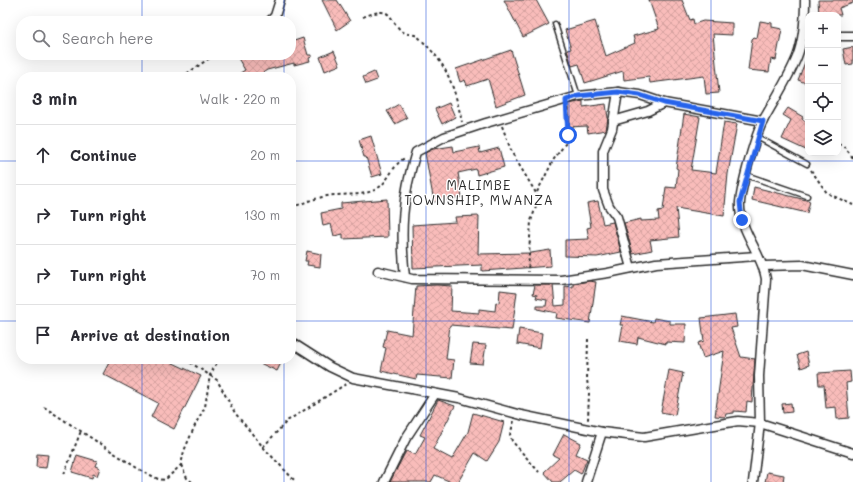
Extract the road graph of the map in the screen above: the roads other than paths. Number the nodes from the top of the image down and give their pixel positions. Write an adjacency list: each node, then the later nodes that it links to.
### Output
1 (280, 0): 4 (street)
2 (805, 0): 3 (street)
3 (805, 12)
4 (275, 16)
5 (555, 24): 10 (lane)
6 (841, 36): 7 (street)
7 (853, 36)
8 (805, 37): 13 (street)
9 (618, 92): 10 (street); 11 (street); 12 (street)
10 (578, 96): 23 (street)
11 (664, 103): 12 (street); 13 (street)
12 (613, 121): 20 (street)
13 (763, 121): 14 (street)
14 (757, 137): 15 (lane); 16 (street)
15 (807, 164)
16 (746, 175): 17 (lane); 18 (street)
17 (807, 196)
18 (757, 256): 19 (street); 20 (street)
19 (764, 266): 22 (street); 26 (street)
20 (631, 268): 23 (street)
21 (378, 271): 23 (street)
22 (853, 275)
23 (405, 277)
24 (296, 345): 25 (street)
25 (435, 394): 27 (street); 29 (street)
26 (760, 423): 27 (street); 28 (street); 31 (street)
27 (602, 432): 30 (street)
28 (853, 453)
29 (384, 482)
30 (586, 482)
31 (753, 482)

